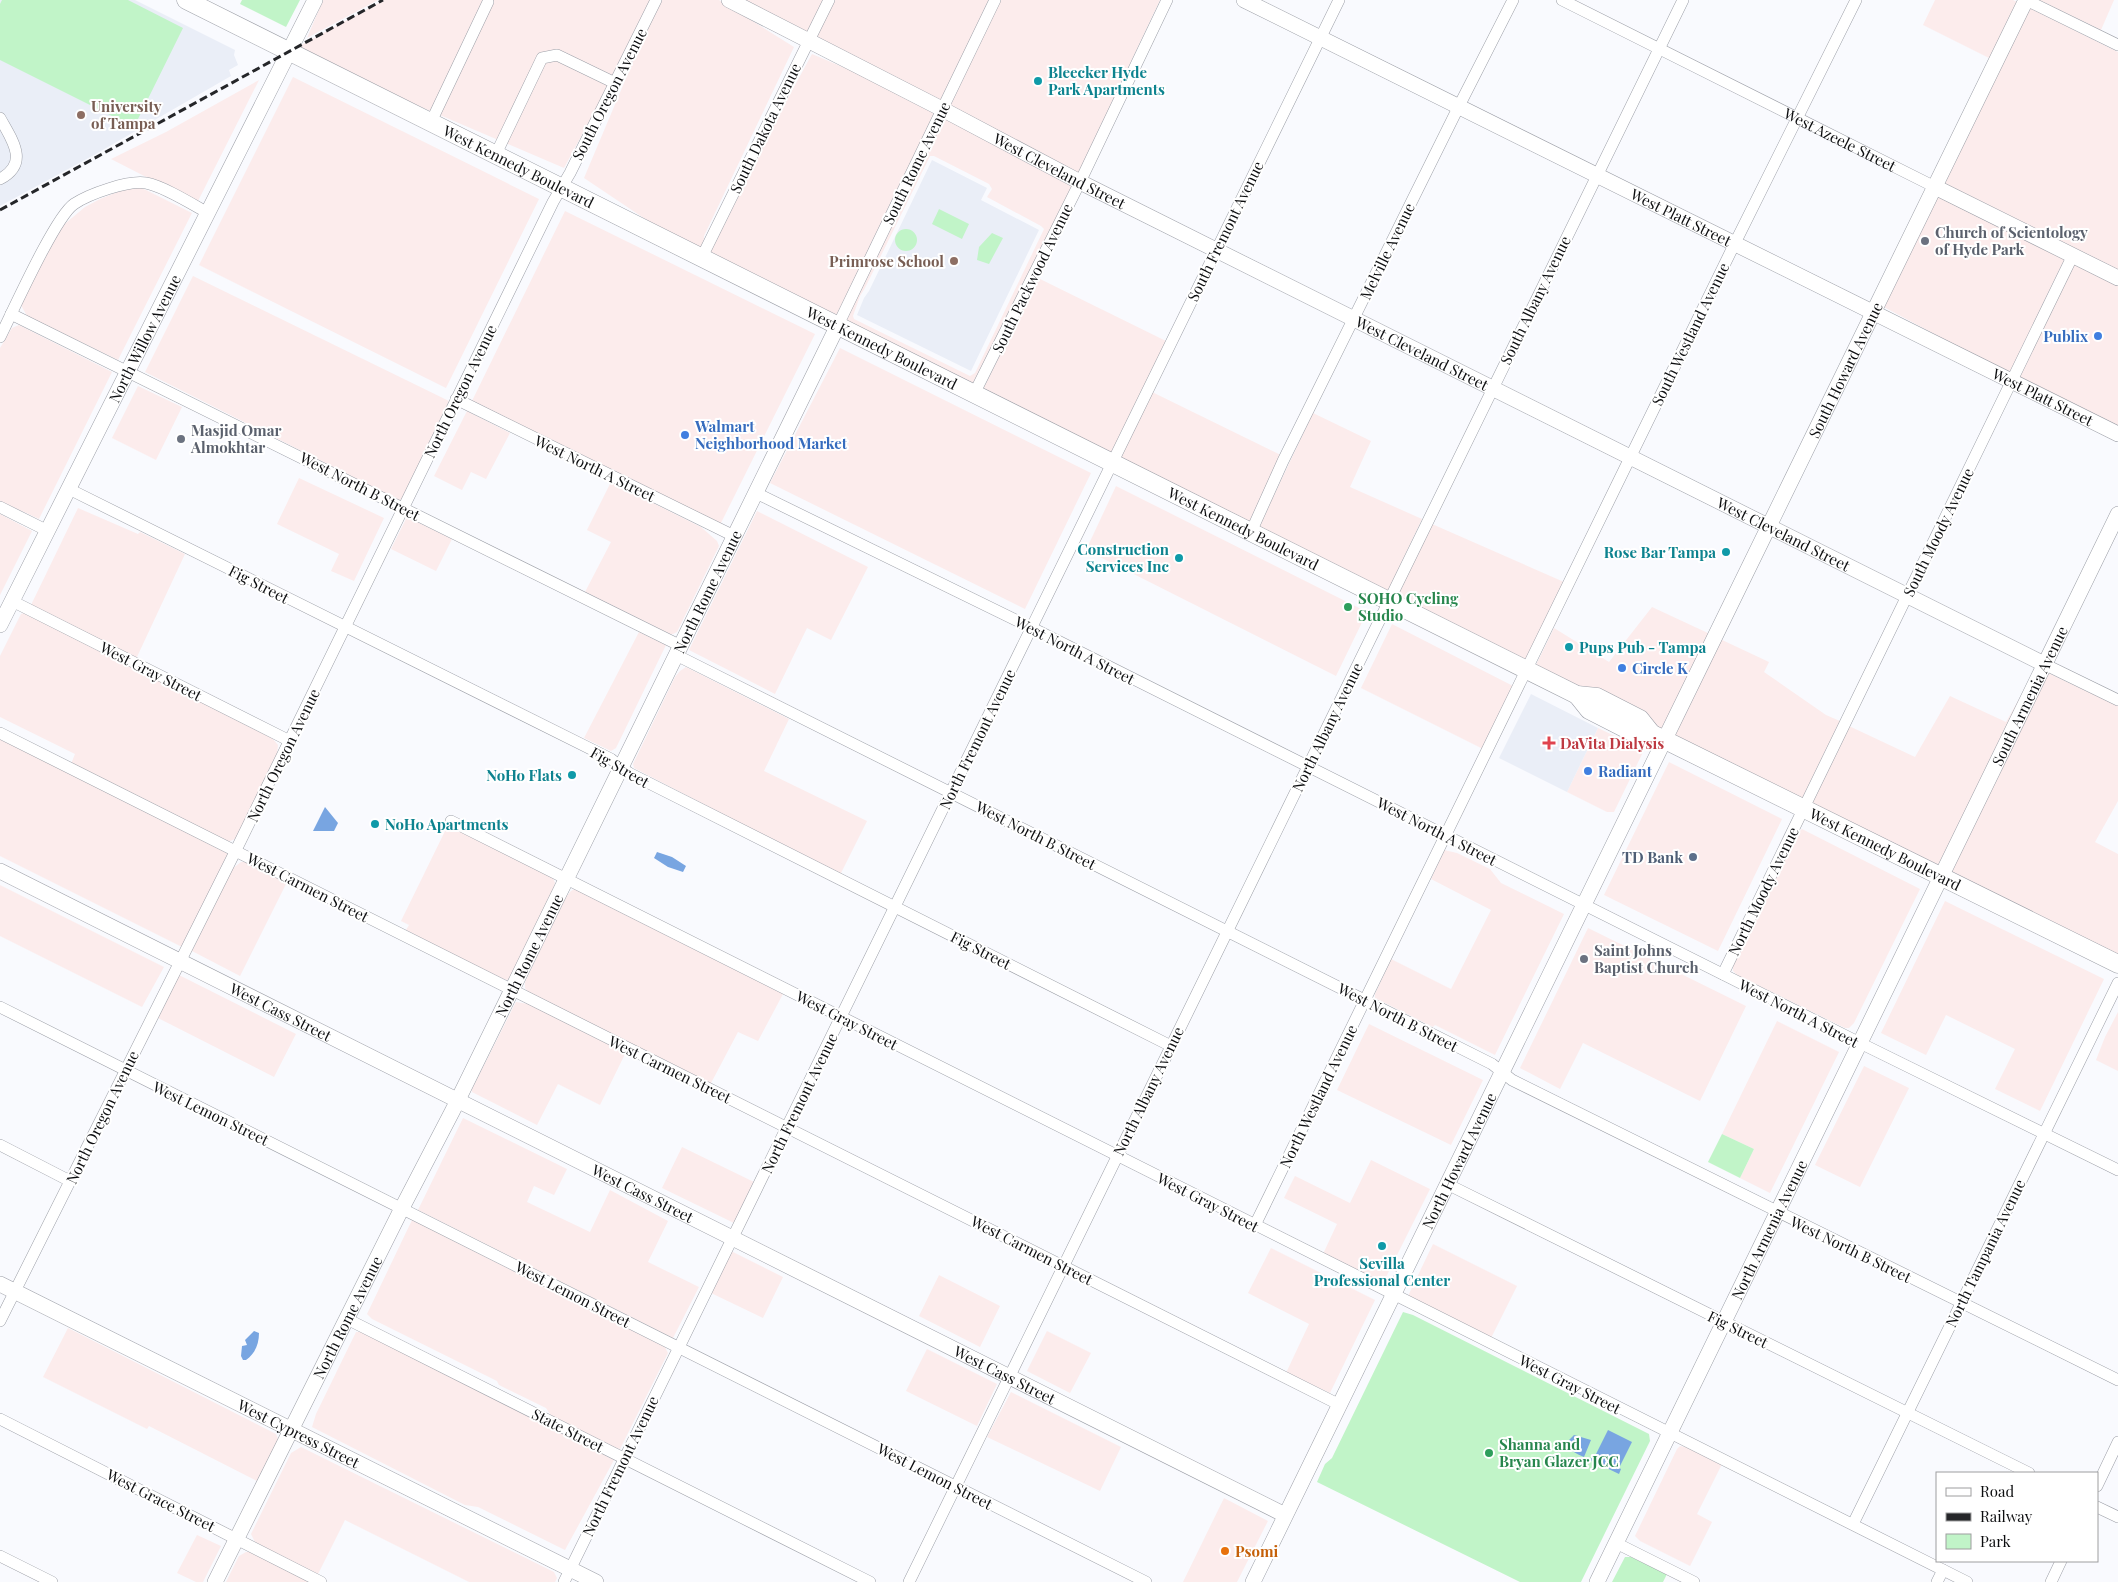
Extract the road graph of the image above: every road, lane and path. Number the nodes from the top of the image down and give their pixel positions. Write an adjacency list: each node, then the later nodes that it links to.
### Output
1 (186, 0): 20 (main road, West Kennedy Boulevard)
2 (315, 0): 20 (main road, North Willow Avenue)
3 (656, 0): 21 (street, South Oregon Avenue)
4 (729, 0): 17 (main road, West Cleveland Street)
5 (830, 0): 17 (street, South Dakota Avenue)
6 (995, 0): 22 (street, South Rome Avenue)
7 (1167, 0): 30 (street, South Packwood Avenue)
8 (1244, 0): 16 (main road, West Platt Street)
9 (1340, 0): 16 (street, South Fremont Avenue)
10 (1513, 0): 23 (street, Melville Avenue)
11 (1562, 0): 19 (street, West Azeele Street)
12 (1683, 0): 19 (street, South Albany Avenue)
13 (1856, 0): 25 (street, South Westland Avenue)
14 (2026, 0): 18 (street); 32 (main road, South Howard Avenue)
15 (488, 2): 26 (street)
16 (1320, 38): 23 (main road, West Platt Street); 35 (street, South Fremont Avenue)
17 (809, 41): 22 (main road, West Cleveland Street); 37 (street, South Dakota Avenue)
18 (2118, 45)
19 (1659, 48): 25 (street, West Azeele Street); 28 (street, South Albany Avenue)
20 (290, 51): 26 (main road, West Kennedy Boulevard); 33 (main road, North Willow Avenue)
21 (615, 83): 27 (street); 31 (street, South Oregon Avenue)
22 (942, 108): 30 (main road, West Cleveland Street); 42 (street, South Rome Avenue)
23 (1458, 108): 28 (main road, West Platt Street); 41 (street, Melville Avenue)
24 (0, 118): 29 (street)
25 (1798, 118): 32 (street, West Azeele Street); 34 (street, South Westland Avenue)
26 (431, 122): 27 (main road, West Kennedy Boulevard)
27 (496, 154): 31 (main road, West Kennedy Boulevard)
28 (1596, 176): 34 (main road, West Platt Street); 46 (street, South Albany Avenue)
29 (0, 179)
30 (1080, 182): 35 (main road, West Cleveland Street); 47 (street, South Packwood Avenue)
31 (561, 187): 37 (main road, West Kennedy Boulevard); 48 (street, North Oregon Avenue)
32 (1935, 187): 36 (main road, West Azeele Street); 39 (main road, South Howard Avenue)
33 (208, 213): 40 (street); 44 (main road, North Willow Avenue)
34 (1734, 245): 39 (main road, West Platt Street); 50 (street, South Westland Avenue)
35 (1216, 250): 41 (main road, West Cleveland Street); 51 (street, South Fremont Avenue)
36 (2073, 256): 38 (main road, West Azeele Street); 45 (street, South Moody Avenue)
37 (702, 257): 42 (main road, West Kennedy Boulevard)
38 (2118, 278)
39 (1873, 313): 45 (main road, West Platt Street); 57 (main road, South Howard Avenue)
40 (12, 314): 43 (street); 44 (street, West North B Street)
41 (1354, 319): 46 (main road, West Cleveland Street); 59 (street, Melville Avenue)
42 (838, 325): 47 (main road, West Kennedy Boulevard); 53 (main road, North Rome Avenue)
43 (0, 337)
44 (128, 372): 52 (main road, North Willow Avenue); 55 (street, West North B Street)
45 (2011, 382): 49 (main road, West Platt Street); 61 (street, South Moody Avenue)
46 (1492, 388): 50 (main road, West Cleveland Street); 63 (street, South Albany Avenue)
47 (974, 394): 51 (main road, West Kennedy Boulevard)
48 (456, 400): 55 (street, North Oregon Avenue); 60 (street, West North A Street)
49 (2118, 434)
50 (1630, 457): 57 (main road, West Cleveland Street); 69 (street, South Westland Avenue)
51 (1113, 463): 59 (main road, West Kennedy Boulevard); 66 (street, North Fremont Avenue)
52 (69, 489): 58 (main road, North Willow Avenue); 65 (street, Fig Street)
53 (756, 493): 60 (main road, North Rome Avenue); 66 (street, West North A Street)
54 (0, 507): 58 (street)
55 (403, 507): 65 (street, North Oregon Avenue); 67 (street, West North B Street)
56 (2118, 514): 68 (main road, South Armenia Avenue)
57 (1768, 527): 61 (main road, West Cleveland Street); 72 (main road, South Howard Avenue)
58 (48, 532): 62 (main road, North Willow Avenue)
59 (1251, 532): 63 (main road, West Kennedy Boulevard)
60 (734, 536): 67 (main road, North Rome Avenue)
61 (1907, 596): 68 (main road, West Cleveland Street); 77 (street, South Moody Avenue)
62 (12, 601): 64 (main road, North Willow Avenue); 73 (street, West Gray Street)
63 (1389, 601): 69 (main road, West Kennedy Boulevard); 74 (street, North Albany Avenue)
64 (0, 626)
65 (346, 628): 73 (street, North Oregon Avenue); 75 (street, Fig Street)
66 (1032, 628): 74 (street, West North A Street); 76 (street, North Fremont Avenue)
67 (678, 650): 75 (main road, North Rome Avenue); 76 (street, West North B Street)
68 (2044, 664): 70 (street, West Cleveland Street); 83 (main road, South Armenia Avenue)
69 (1528, 670): 72 (main road, West Kennedy Boulevard); 79 (street, North Westland Avenue)
70 (2118, 700)
71 (0, 732): 80 (street, West Carmen Street)
72 (1659, 737): 77 (main road, West Kennedy Boulevard); 84 (main road, North Howard Avenue)
73 (290, 741): 80 (street, North Oregon Avenue)
74 (1308, 766): 79 (street, West North A Street); 86 (street, North Albany Avenue)
75 (621, 767): 82 (main road, North Rome Avenue); 85 (street, Fig Street)
76 (951, 793): 85 (street, North Fremont Avenue); 86 (street, West North B Street)
77 (1803, 809): 83 (main road, West Kennedy Boulevard); 89 (street, North Moody Avenue)
78 (450, 821): 82 (street, West Gray Street)
79 (1446, 836): 84 (street, West North A Street); 92 (street, North Westland Avenue)
80 (236, 850): 87 (street, North Oregon Avenue); 91 (street, West Carmen Street)
81 (0, 872): 87 (main road, West Cass Street)
82 (567, 878): 91 (main road, North Rome Avenue); 94 (street, West Gray Street)
83 (1941, 878): 88 (main road, West Kennedy Boulevard); 95 (main road, North Armenia Avenue)
84 (1583, 904): 89 (street, West North A Street); 98 (main road, North Howard Avenue)
85 (895, 907): 94 (street, North Fremont Avenue); 96 (street, Fig Street)
86 (1227, 931): 92 (street, West North B Street); 96 (street, North Albany Avenue)
87 (180, 960): 97 (street, North Oregon Avenue); 99 (main road, West Cass Street)
88 (2118, 964)
89 (1723, 974): 95 (street, West North A Street)
90 (2118, 983): 101 (street, North Tampania Avenue)
91 (512, 990): 99 (main road, North Rome Avenue); 100 (street, West Carmen Street)
92 (1365, 1001): 98 (street, West North B Street); 109 (street, North Westland Avenue)
93 (0, 1007): 97 (street, West Lemon Street)
94 (841, 1017): 100 (street, North Fremont Avenue); 103 (street, West Gray Street)
95 (1860, 1043): 101 (street, West North A Street); 108 (main road, North Armenia Avenue)
96 (1171, 1046): 103 (street, North Albany Avenue)
97 (125, 1071): 105 (street, North Oregon Avenue); 107 (street, West Lemon Street)
98 (1502, 1072): 106 (main road, North Howard Avenue); 108 (street, West North B Street)
99 (458, 1100): 107 (main road, North Rome Avenue); 110 (main road, West Cass Street)
100 (787, 1127): 110 (street, North Fremont Avenue); 111 (street, West Carmen Street)
101 (2044, 1134): 104 (street, West North A Street); 115 (street, North Tampania Avenue)
102 (0, 1145): 105 (street)
103 (1116, 1156): 109 (street, West Gray Street); 111 (street, North Albany Avenue)
104 (2118, 1170)
105 (70, 1181): 113 (street, North Oregon Avenue)
106 (1447, 1184): 114 (main road, North Howard Avenue); 118 (street, Fig Street)
107 (402, 1208): 116 (main road, North Rome Avenue); 119 (street, West Lemon Street)
108 (1777, 1212): 115 (street, West North B Street); 118 (main road, North Armenia Avenue)
109 (1255, 1225): 114 (street, West Gray Street)
110 (732, 1238): 119 (street, North Fremont Avenue); 120 (main road, West Cass Street)
111 (1063, 1266): 120 (street, North Albany Avenue); 122 (street, West Carmen Street)
112 (0, 1284): 113 (main road, West Cypress Street)
113 (15, 1292): 117 (street, North Oregon Avenue); 125 (main road, West Cypress Street)
114 (1393, 1295): 122 (main road, North Howard Avenue); 126 (street, West Gray Street)
115 (1961, 1303): 121 (street, West North B Street); 123 (street, North Tampania Avenue)
116 (347, 1318): 125 (main road, North Rome Avenue); 128 (street, State Street)
117 (0, 1321)
118 (1723, 1322): 123 (street, Fig Street); 126 (main road, North Armenia Avenue)
119 (678, 1347): 128 (street, North Fremont Avenue); 131 (street, West Lemon Street)
120 (1009, 1376): 131 (street, North Albany Avenue); 133 (main road, West Cass Street)
121 (2118, 1380)
122 (1340, 1404): 133 (main road, North Howard Avenue)
123 (1906, 1413): 129 (street, Fig Street); 135 (street, North Tampania Avenue)
124 (0, 1419): 136 (street, West Grace Street)
125 (291, 1430): 136 (main road, North Rome Avenue); 141 (main road, West Cypress Street)
126 (1670, 1433): 135 (street, West Gray Street); 137 (main road, North Armenia Avenue)
127 (2118, 1442): 130 (street)
128 (624, 1459): 141 (street, North Fremont Avenue); 146 (street, State Street)
129 (2027, 1472)
130 (2098, 1484)
131 (956, 1486): 147 (street, North Albany Avenue); 148 (street, West Lemon Street)
132 (2098, 1507): 134 (street)
133 (1286, 1515): 149 (main road, North Howard Avenue)
134 (2118, 1517)
135 (1853, 1524): 140 (street, West Gray Street)
136 (237, 1539): 143 (main road, North Rome Avenue); 144 (street, West Grace Street)
137 (1616, 1543): 150 (main road, North Armenia Avenue); 151 (street)
138 (0, 1556): 142 (street)
139 (2061, 1562): 154 (street)
140 (1942, 1570): 152 (street); 153 (street, West Gray Street)
141 (567, 1576): 145 (main road, West Cypress Street)
142 (52, 1582)
143 (215, 1582)
144 (321, 1582)
145 (596, 1582)
146 (870, 1582)
147 (909, 1582)
148 (1146, 1582)
149 (1253, 1582)
150 (1597, 1582)
151 (1694, 1582)
152 (1936, 1582)
153 (1967, 1582)
154 (2051, 1582)

